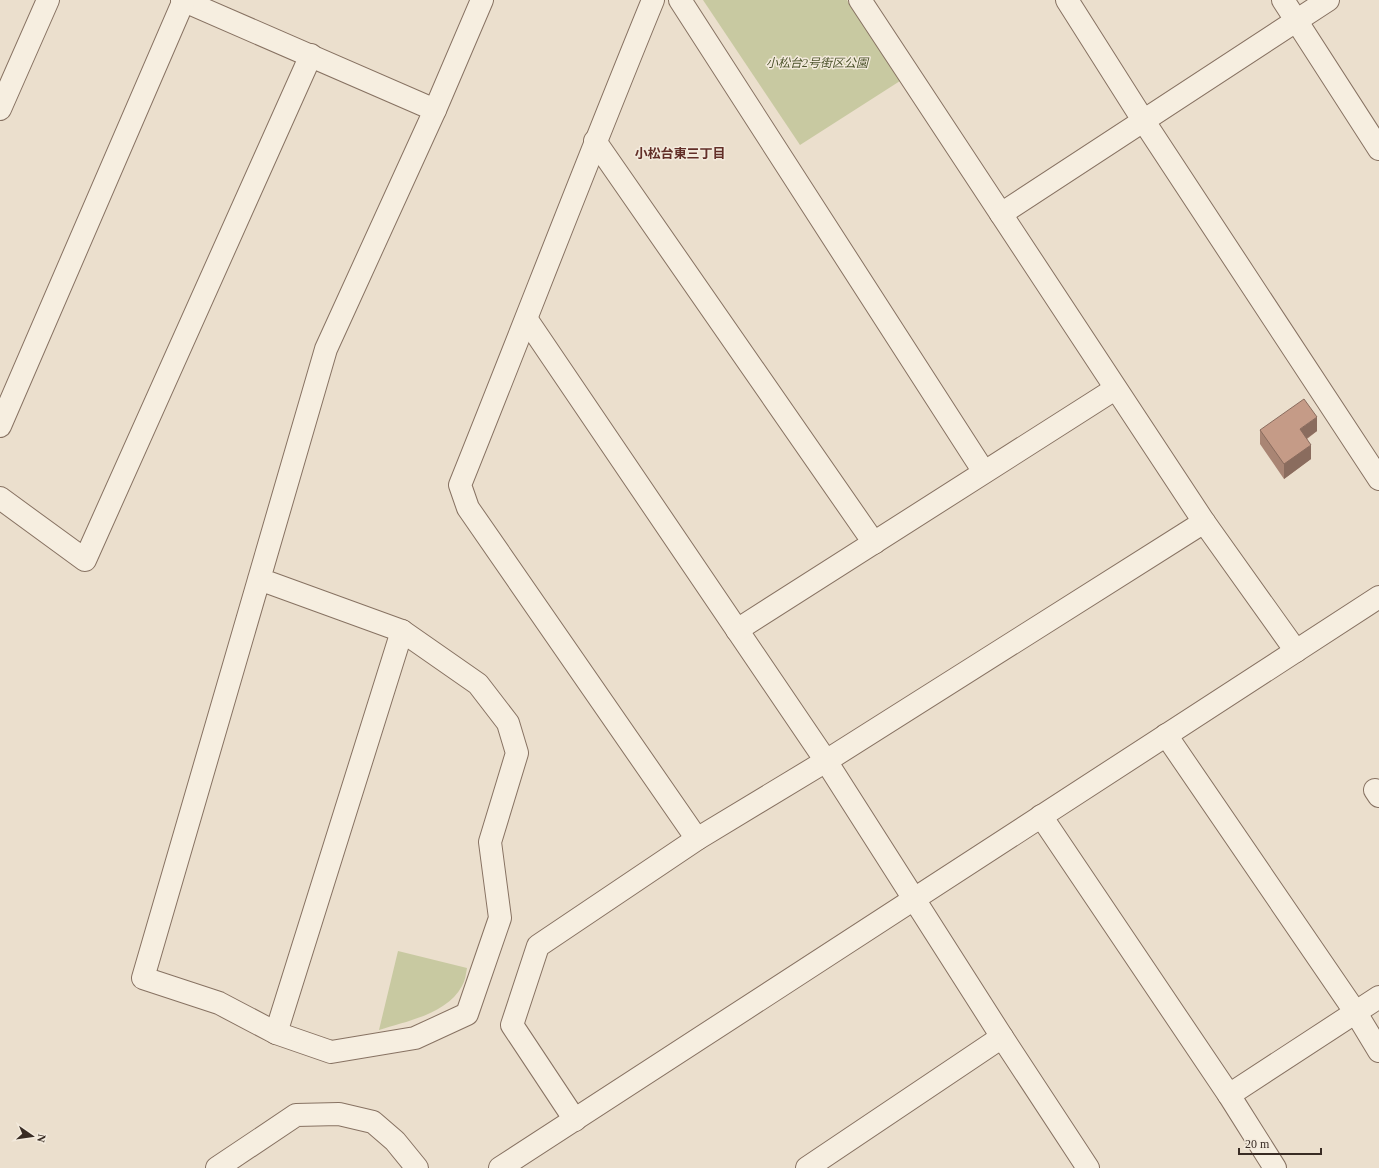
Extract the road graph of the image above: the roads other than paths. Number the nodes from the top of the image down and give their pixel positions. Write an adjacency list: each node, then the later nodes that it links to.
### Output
1 (48, 0): 12 (street)
2 (183, 0): 11 (street); 20 (street)
3 (482, 0): 13 (street)
4 (653, 0): 15 (street)
5 (680, 0): 21 (street)
6 (860, 0): 17 (street)
7 (1067, 0): 14 (street)
8 (1283, 0): 10 (street)
9 (1328, 0): 10 (street)
10 (1297, 20): 14 (street); 16 (street)
11 (311, 55): 13 (street); 23 (street)
12 (0, 108)
13 (435, 110): 26 (street)
14 (1143, 120): 17 (street); 22 (street)
15 (595, 141): 18 (street); 25 (street)
16 (1379, 149)
17 (1001, 214): 19 (street)
18 (527, 320): 28 (street); 34 (street)
19 (1115, 389): 21 (street); 24 (street)
20 (0, 426)
21 (984, 472): 25 (street)
22 (1379, 479)
23 (0, 498)
24 (1204, 522): 30 (street); 32 (street)
25 (874, 542): 28 (street)
26 (259, 579): 29 (street); 38 (street)
27 (1379, 598): 30 (street)
28 (737, 630): 32 (street)
29 (402, 631): 38 (street); 38 (street)
30 (1296, 651): 31 (street)
31 (1166, 735): 33 (street); 37 (street)
32 (826, 761): 34 (street); 35 (street)
33 (1041, 816): 35 (street); 41 (street)
34 (697, 839): 42 (street)
35 (914, 899): 39 (street); 42 (street)
36 (1379, 998): 37 (street)
37 (1356, 1013): 40 (street); 41 (street)
38 (276, 1033)
39 (1002, 1037): 46 (street); 47 (street)
40 (1379, 1051)
41 (1229, 1095): 48 (street)
42 (574, 1120): 45 (street)
43 (217, 1168): 44 (street)
44 (417, 1168)
45 (500, 1168)
46 (807, 1168)
47 (1088, 1168)
48 (1275, 1168)

